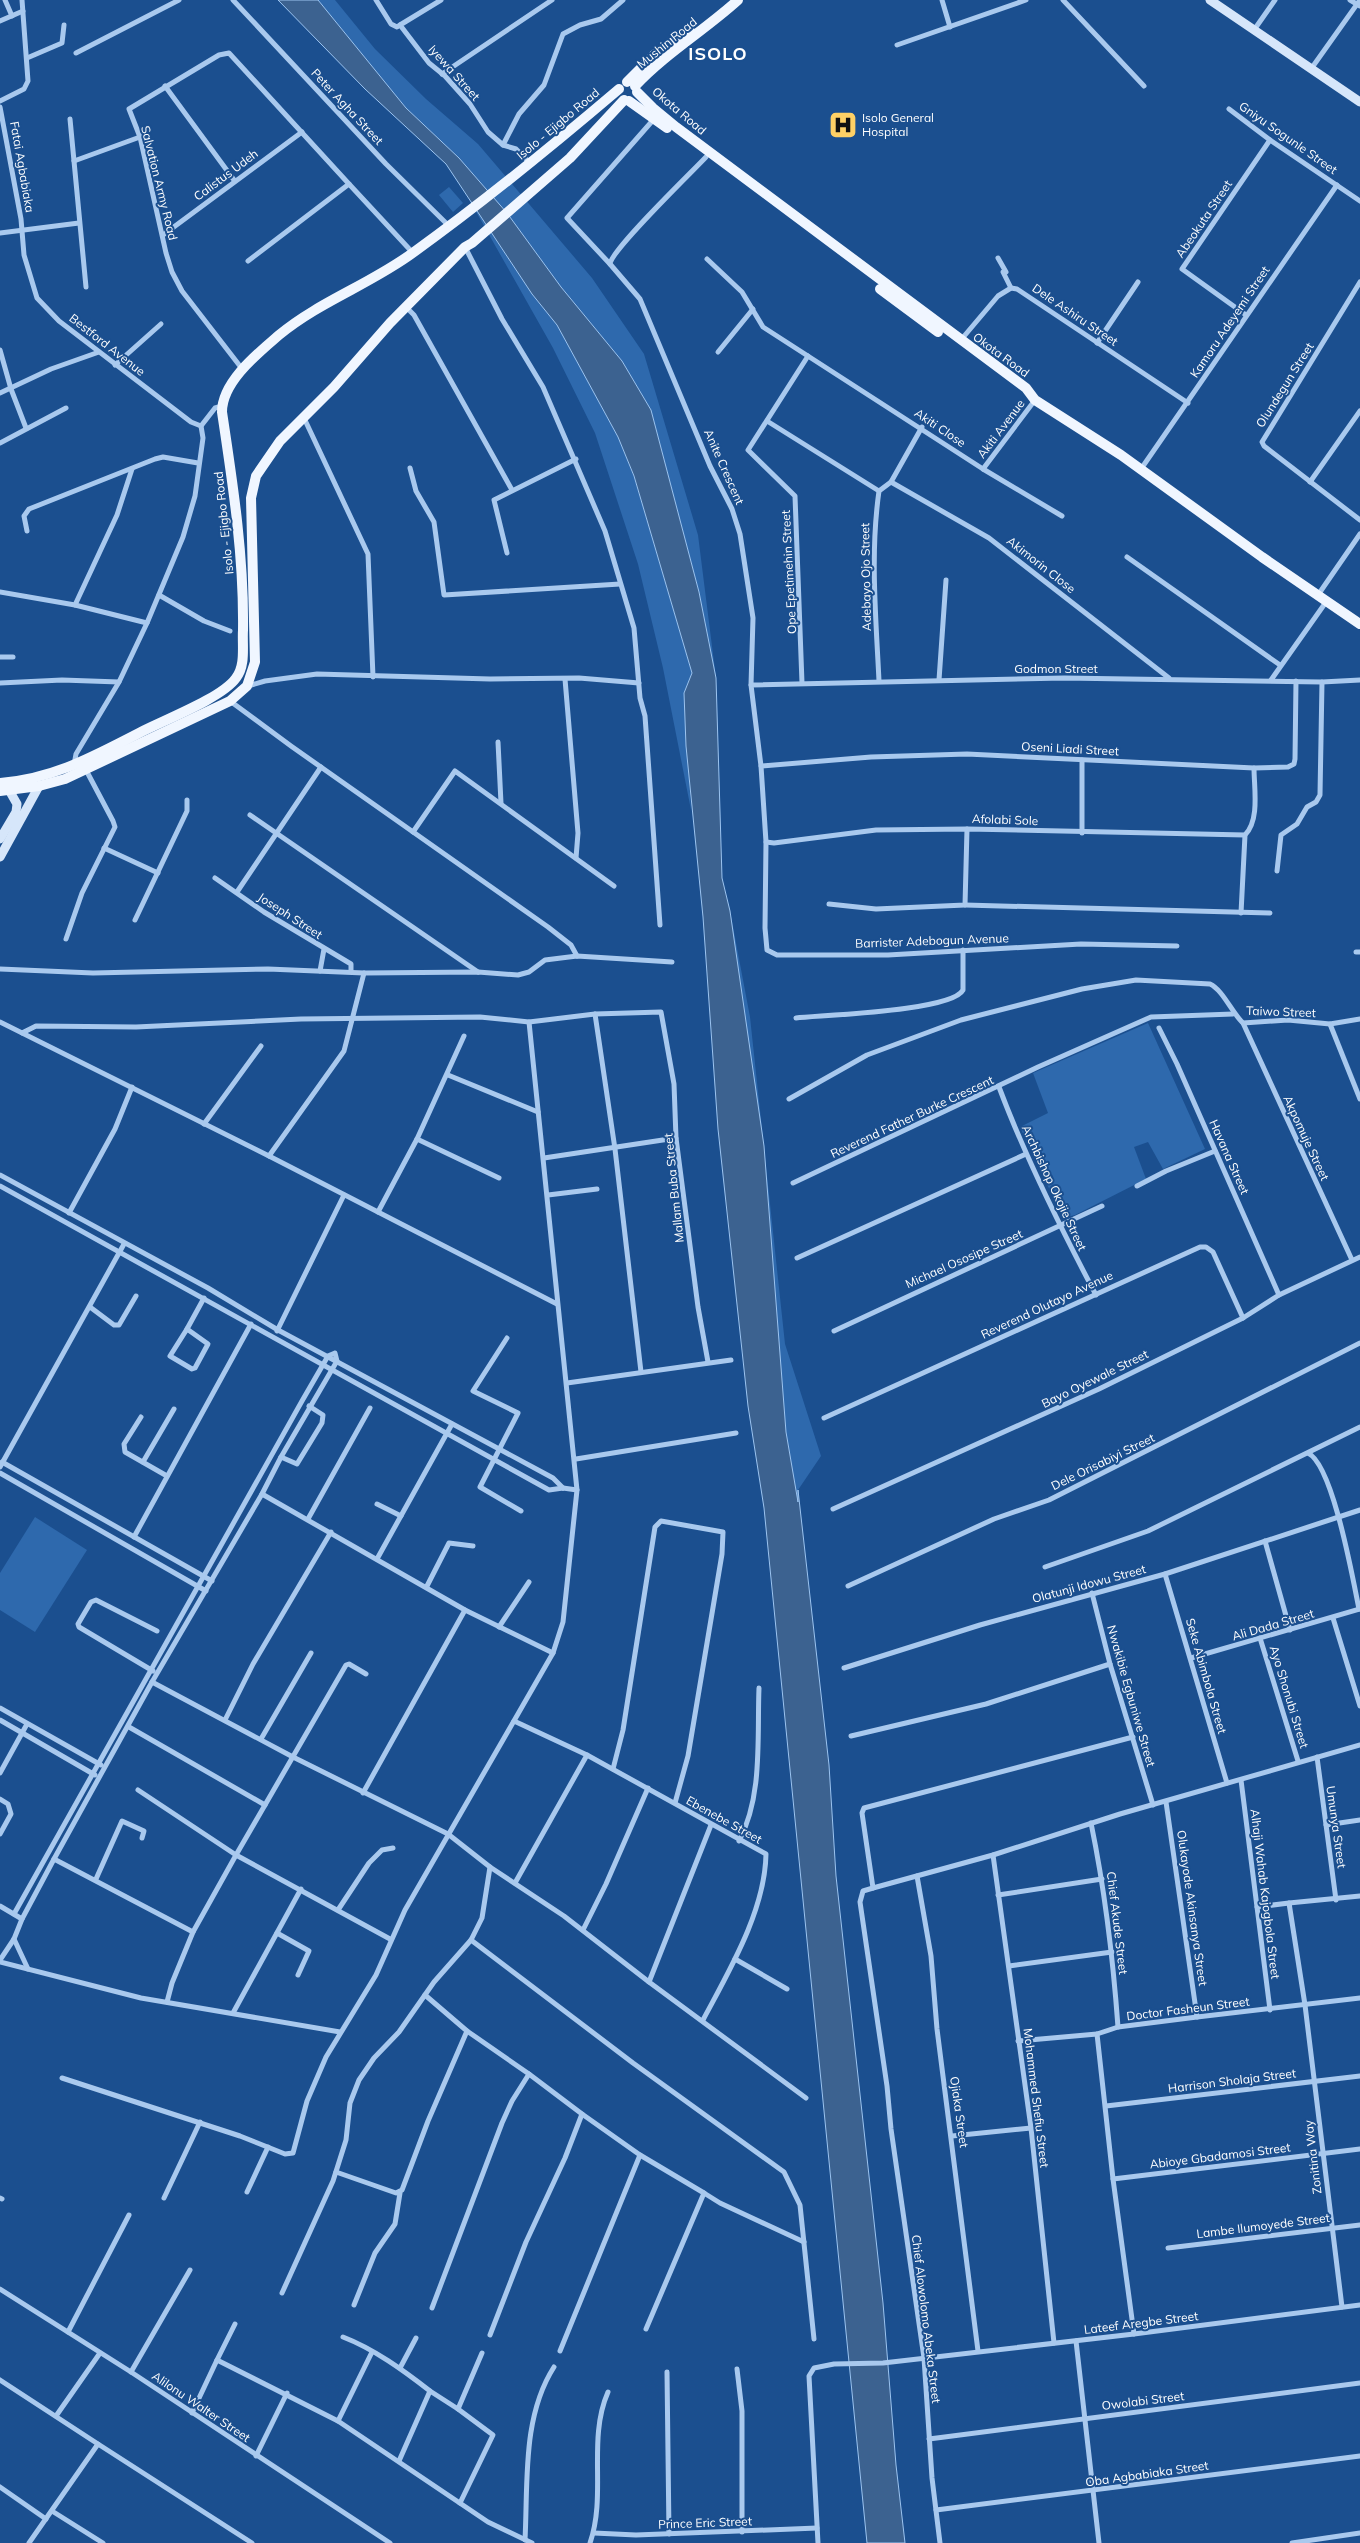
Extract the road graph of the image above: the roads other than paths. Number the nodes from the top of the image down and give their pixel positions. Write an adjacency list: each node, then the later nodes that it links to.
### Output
1 (5, 0): 19 (street)
2 (22, 0): 18 (street)
3 (179, 0): 26 (street)
4 (233, 0): 53 (street, Peter Agha Street)
5 (376, 0): 22 (street, Iyewa Street)
6 (441, 0): 22 (street)
7 (552, 0): 29 (street)
8 (623, 0): 44 (street)
9 (729, 0): 32 (main road, Mushin Road)
10 (738, 0): 32 (main road, Mushin Road)
11 (942, 0): 23 (street)
12 (1026, 0): 23 (street)
13 (1063, 0): 31 (street)
14 (1210, 0): 24 (street)
15 (1275, 0): 24 (street)
16 (1350, 0): 17 (street)
17 (1359, 3): 28 (street)
18 (23, 11): 19 (street); 27 (street)
19 (12, 16): 20 (street)
20 (0, 21)
21 (64, 24): 27 (street)
22 (400, 25): 29 (street, Iyewa Street)
23 (950, 27): 25 (street)
24 (1254, 30): 28 (street)
25 (896, 45)
26 (76, 53)
27 (27, 58): 34 (street)
28 (1310, 69): 36 (street)
29 (442, 74): 44 (street, Iyewa Street)
30 (165, 86): 41 (street, Salvation Army Road); 42 (street, Salvation Army Road); 48 (street)
31 (1144, 86)
32 (633, 87): 33 (main road); 35 (main road); 71 (main road, Okota Road)
33 (619, 90): 35 (main road); 47 (main road, Isolo - Ejigbo Road)
34 (0, 101)
35 (627, 101): 40 (main road); 57 (main road, Isolo - Ejigbo Road)
36 (1360, 102)
37 (0, 107): 54 (street, Fatai Agbabiaka)
38 (1229, 109): 43 (street, Gniyu Sogunle Street)
39 (70, 119): 46 (street)
40 (654, 119): 45 (main road); 62 (street, Anite Crescent)
41 (302, 132): 48 (street, Calistus Udeh); 49 (street)
42 (140, 137): 46 (street); 56 (street, Salvation Army Road)
43 (1270, 140): 50 (street, Gniyu Sogunle Street); 69 (street, Abeokuta Street)
44 (504, 145): 47 (street, Iyewa Street)
45 (706, 157): 62 (street); 81 (main road)
46 (74, 161): 52 (street)
47 (531, 164): 53 (main road, Isolo - Ejigbo Road)
48 (234, 180): 56 (street, Calistus Udeh)
49 (349, 184): 58 (street); 61 (street)
50 (1337, 185): 51 (street, Gniyu Sogunle Street); 69 (street, Kamoru Adeyemi Street)
51 (1360, 201)
52 (79, 223): 54 (street); 65 (street)
53 (452, 224): 58 (main road)
54 (21, 231): 55 (street); 74 (street, Bestford Avenue)
55 (0, 233)
56 (163, 236): 78 (street, Salvation Army Road)
57 (469, 245): 67 (main road, Isolo - Ejigbo Road); 92 (street)
58 (413, 253): 78 (main road)
59 (998, 258): 66 (street)
60 (707, 259): 68 (street, Akiti Close)
61 (248, 261)
62 (610, 264): 135 (street, Anite Crescent)
63 (1138, 282): 72 (street)
64 (1360, 282): 99 (street, Olundegun Street)
65 (86, 287)
66 (1010, 288): 71 (street); 72 (street, Dele Ashiru Street)
67 (406, 307): 86 (main road, Isolo - Ejigbo Road); 100 (street)
68 (753, 309): 75 (street); 76 (street, Akiti Close)
69 (1246, 315): 82 (street, Kamoru Adeyemi Street)
70 (161, 324): 77 (street)
71 (960, 341): 81 (main road, Okota Road)
72 (1098, 343): 82 (street, Dele Ashiru Street)
73 (0, 350): 79 (street)
74 (99, 352): 77 (street, Bestford Avenue); 79 (street)
75 (718, 352)
76 (808, 356): 87 (street); 89 (street, Akiti Close)
77 (115, 365): 88 (street, Bestford Avenue)
78 (244, 370): 83 (main road)
79 (11, 389): 80 (street); 90 (street)
80 (0, 393)
81 (1035, 400): 96 (street, Akiti Avenue); 97 (main road, Okota Road)
82 (1188, 403): 97 (street, Kamoru Adeyemi Street)
83 (222, 406): 88 (street); 102 (main road, Isolo - Ejigbo Road)
84 (66, 408): 90 (street)
85 (1360, 411): 99 (street)
86 (304, 418): 103 (main road, Isolo - Ejigbo Road); 122 (street)
87 (767, 421): 101 (street); 134 (street, Ope Epetimehin Street)
88 (201, 426): 93 (street)
89 (922, 427): 96 (street, Akiti Close); 98 (street)
90 (26, 428): 91 (street)
91 (0, 443)
92 (576, 459): 100 (street); 111 (street)
93 (198, 463): 95 (street); 113 (street)
94 (410, 468): 111 (street)
95 (132, 469): 106 (street); 115 (street)
96 (983, 469): 104 (street, Akiti Close)
97 (1140, 470): 114 (main road, Okota Road)
98 (891, 482): 101 (street); 123 (street, Akimorin Close)
99 (1310, 482): 105 (street, Olundegun Street)
100 (512, 490): 108 (street)
101 (879, 491): 128 (street, Adebayo Ojo Street)
102 (235, 497): 103 (main road); 140 (main road, Isolo - Ejigbo Road)
103 (251, 498): 136 (main road, Isolo - Ejigbo Road)
104 (1062, 516)
105 (1360, 520)
106 (27, 531)
107 (1360, 534): 114 (street)
108 (507, 553)
109 (1127, 557): 121 (street)
110 (946, 580): 125 (street)
111 (620, 584): 133 (street)
112 (0, 592): 115 (street)
113 (159, 595): 116 (street); 118 (street)
114 (1322, 599): 117 (main road, Okota Road); 121 (street)
115 (76, 605): 116 (street)
116 (147, 623): 131 (street)
117 (1360, 624)
118 (230, 631)
119 (0, 657): 120 (street)
120 (13, 657)
121 (1280, 665): 126 (street)
122 (374, 677): 124 (street); 136 (street)
123 (1170, 678): 125 (street, Godmon Street); 126 (street, Godmon Street)
124 (564, 679): 133 (street); 160 (street)
125 (939, 680): 128 (street, Godmon Street)
126 (1272, 680): 129 (street, Godmon Street)
127 (1360, 680): 132 (street, Godmon Street)
128 (879, 681): 134 (street, Godmon Street)
129 (1296, 681): 132 (street, Godmon Street); 143 (street, Oseni Liadi Street)
130 (0, 682): 131 (street)
131 (119, 682): 140 (street)
132 (1322, 682): 161 (street)
133 (639, 683): 171 (street)
134 (802, 683): 135 (street, Godmon Street)
135 (751, 685): 141 (street, Anite Crescent)
136 (247, 686): 137 (main road)
137 (230, 700): 142 (street); 144 (main road)
138 (498, 742): 149 (street)
139 (1082, 760): 141 (street, Oseni Liadi Street); 143 (street, Oseni Liadi Street); 153 (street)
140 (73, 766): 145 (main road, Isolo - Ejigbo Road)
141 (762, 766): 157 (street, Anite Crescent)
142 (321, 767): 152 (street); 154 (street)
143 (1254, 768): 155 (street)
144 (86, 770): 146 (main road); 158 (street)
145 (0, 783)
146 (39, 786): 147 (main road); 159 (street)
147 (5, 790): 156 (street)
148 (187, 800): 162 (street)
149 (501, 803): 152 (street); 160 (street)
150 (250, 815): 154 (street)
151 (967, 829): 153 (street, Afolabi Sole); 157 (street, Afolabi Sole); 167 (street)
152 (413, 832): 176 (street)
153 (1082, 833): 155 (street, Afolabi Sole)
154 (278, 834): 165 (street); 181 (street)
155 (1245, 835): 168 (street)
156 (0, 839)
157 (766, 842): 175 (street, Barrister Adebogun Avenue)
158 (104, 848): 162 (street); 172 (street)
159 (0, 857)
160 (576, 858): 164 (street)
161 (1277, 871)
162 (158, 873): 170 (street)
163 (215, 878): 165 (street, Joseph Street)
164 (614, 886)
165 (237, 892): 174 (street, Joseph Street)
166 (829, 904): 167 (street)
167 (965, 905): 168 (street)
168 (1241, 913): 169 (street)
169 (1270, 913)
170 (135, 920)
171 (660, 925)
172 (66, 939)
173 (1177, 946): 175 (street, Barrister Adebogun Avenue)
174 (324, 949): 179 (street); 180 (street, Joseph Street)
175 (963, 950): 185 (street)
176 (577, 956): 177 (street); 181 (street)
177 (672, 962)
178 (0, 969): 179 (street)
179 (320, 971): 180 (street)
180 (351, 971): 182 (street)
181 (478, 972): 182 (street)
182 (364, 973): 186 (street)
183 (595, 1014): 189 (street); 203 (street, Mallam Buba Street); 205 (street)
184 (1234, 1014): 190 (street, Taiwo Street); 198 (street, Reverend Father Burke Crescent); 199 (street, Taiwo Street)
185 (796, 1018)
186 (353, 1019): 189 (street); 193 (street); 208 (street)
187 (1360, 1019): 191 (street, Taiwo Street)
188 (0, 1022): 193 (street)
189 (529, 1022): 201 (street)
190 (1243, 1023): 191 (street, Taiwo Street); 226 (street, Akpomuje Street)
191 (1330, 1024): 200 (street)
192 (1158, 1028): 206 (street, Havana Street)
193 (22, 1033): 197 (street)
194 (464, 1036): 196 (street)
195 (260, 1046): 202 (street)
196 (448, 1075): 201 (street); 204 (street)
197 (132, 1087): 202 (street); 220 (street)
198 (999, 1087): 207 (street, Archbishop Okojie Street); 212 (street, Reverend Father Burke Crescent)
199 (789, 1099)
200 (1360, 1099)
201 (538, 1112): 209 (street)
202 (204, 1124): 208 (street)
203 (676, 1138): 205 (street); 244 (street, Mallam Buba Street)
204 (417, 1139): 211 (street); 219 (street)
205 (615, 1148): 209 (street); 247 (street)
206 (1214, 1151): 214 (street); 228 (street, Havana Street)
207 (1026, 1154): 221 (street, Archbishop Okojie Street); 225 (street)
208 (269, 1156): 216 (street)
209 (544, 1158): 217 (street)
210 (0, 1175): 220 (street)
211 (498, 1178)
212 (793, 1183)
213 (0, 1186): 223 (street)
214 (1137, 1186)
215 (597, 1189): 217 (street)
216 (344, 1195): 219 (street); 236 (street)
217 (548, 1195): 231 (street)
218 (1102, 1206): 221 (street, Michael Ososipe Street)
219 (378, 1212): 231 (street)
220 (68, 1214): 222 (street)
221 (1059, 1226): 227 (street, Archbishop Okojie Street); 237 (street, Michael Ososipe Street)
222 (124, 1244): 223 (street); 236 (street)
223 (120, 1252): 230 (street); 232 (street)
224 (1360, 1257): 226 (street, Bayo Oyewale Street)
225 (797, 1258)
226 (1352, 1260): 228 (street, Bayo Oyewale Street)
227 (1096, 1295): 233 (street, Reverend Olutayo Avenue); 253 (street, Reverend Olutayo Avenue)
228 (1279, 1295): 233 (street, Bayo Oyewale Street)
229 (136, 1296): 232 (street)
230 (204, 1298): 234 (street); 235 (street)
231 (557, 1304): 248 (street)
232 (90, 1308): 264 (street)
233 (1243, 1318): 271 (street, Bayo Oyewale Street)
234 (251, 1324): 238 (street); 266 (street)
235 (187, 1330): 235 (street)
236 (278, 1330): 238 (street); 241 (street)
237 (834, 1331)
238 (274, 1337): 245 (street)
239 (507, 1338): 258 (street)
240 (1360, 1343): 289 (street, Dele Orisabiyi Street)
241 (328, 1356): 243 (street); 245 (street)
242 (731, 1360): 244 (street)
243 (337, 1361): 246 (street); 254 (street)
244 (708, 1362): 247 (street)
245 (324, 1364): 246 (street); 284 (street)
246 (332, 1368): 249 (street); 256 (street)
247 (641, 1372): 248 (street)
248 (567, 1383): 261 (street)
249 (309, 1406): 260 (street); 260 (street)
250 (370, 1408): 276 (street)
251 (174, 1409): 263 (street)
252 (141, 1417): 263 (street)
253 (824, 1418)
254 (452, 1424): 256 (street); 258 (street)
255 (1360, 1427): 259 (street)
256 (448, 1432): 262 (street); 274 (street)
257 (736, 1433): 261 (street)
258 (500, 1451): 262 (street); 267 (street)
259 (1308, 1453): 275 (street); 282 (street)
260 (280, 1457): 269 (street)
261 (576, 1459): 268 (street)
262 (496, 1460): 267 (street); 273 (street)
263 (143, 1462): 266 (street)
264 (1, 1464): 278 (street)
265 (0, 1473): 287 (street)
266 (167, 1476): 278 (street)
267 (562, 1488): 268 (street)
268 (577, 1490): 300 (street)
269 (262, 1494): 276 (street); 285 (street)
270 (377, 1504): 274 (street)
271 (833, 1509)
272 (1360, 1510): 275 (street, Olatunji Idowu Street)
273 (521, 1511)
274 (400, 1516): 281 (street)
275 (1339, 1517): 279 (street, Olatunji Idowu Street); 292 (street)
276 (308, 1519): 277 (street)
277 (331, 1532): 281 (street); 312 (street)
278 (134, 1537): 284 (street)
279 (1265, 1542): 283 (street, Olatunji Idowu Street); 296 (street)
280 (473, 1546): 288 (street)
281 (377, 1559): 288 (street)
282 (1045, 1567)
283 (1164, 1574): 291 (street, Olatunji Idowu Street); 301 (street, Seke Abimbola Street)
284 (202, 1576): 285 (street); 287 (street)
285 (212, 1581): 290 (street)
286 (529, 1582): 295 (street)
287 (197, 1586): 290 (street); 304 (street)
288 (427, 1586): 293 (street)
289 (848, 1586)
290 (206, 1591): 305 (street)
291 (1092, 1592): 302 (street, Nwakibie Egbuniwe Street); 303 (street, Olatunji Idowu Street)
292 (1360, 1609): 294 (street, Ali Dada Street)
293 (466, 1610): 295 (street); 335 (street)
294 (1333, 1618): 296 (street, Ali Dada Street); 309 (street)
295 (499, 1627): 300 (street)
296 (1290, 1630): 298 (street, Ali Dada Street)
297 (156, 1631): 304 (street)
298 (1260, 1638): 301 (street, Ali Dada Street); 324 (street, Ayo Shonubi Street)
299 (311, 1653): 319 (street)
300 (553, 1653): 313 (street)
301 (1191, 1658): 332 (street, Seke Abimbola Street)
302 (1110, 1664): 317 (street); 318 (street, Nwakibie Egbuniwe Street)
303 (844, 1668)
304 (151, 1670): 305 (street); 325 (street)
305 (157, 1674): 307 (street)
306 (366, 1674): 322 (street)
307 (152, 1682): 312 (street); 315 (street)
308 (759, 1688): 348 (street)
309 (1360, 1706)
310 (0, 1708): 314 (street)
311 (0, 1720): 316 (street)
312 (225, 1720): 319 (street)
313 (514, 1721): 321 (street, Ebenebe Street); 346 (street)
314 (27, 1724): 316 (street); 325 (street)
315 (129, 1727): 326 (street); 339 (street)
316 (22, 1733): 328 (street); 329 (street)
317 (851, 1736)
318 (1133, 1738): 340 (street, Nwakibie Egbuniwe Street); 358 (street)
319 (261, 1739): 322 (street)
320 (1360, 1745): 323 (street)
321 (587, 1755): 327 (street, Ebenebe Street); 357 (street)
322 (293, 1757): 335 (street); 339 (street)
323 (1317, 1757): 324 (street); 344 (street, Umunya Street)
324 (1298, 1761): 331 (street)
325 (99, 1764): 326 (street); 329 (street)
326 (105, 1767): 330 (street)
327 (613, 1769): 333 (street, Ebenebe Street); 338 (street)
328 (0, 1773)
329 (94, 1775): 330 (street); 367 (street)
330 (100, 1778): 352 (street)
331 (1241, 1780): 332 (street); 365 (street, Alhaji Wahab Kajogbola Street)
332 (1227, 1784): 337 (street)
333 (648, 1788): 338 (street, Ebenebe Street); 369 (street)
334 (138, 1790): 350 (street)
335 (363, 1793): 346 (street)
336 (0, 1799): 345 (street)
337 (1166, 1802): 340 (street); 389 (street, Olukayode Akinsanya Street)
338 (675, 1803): 343 (street, Ebenebe Street)
339 (265, 1805): 350 (street)
340 (1153, 1805): 342 (street)
341 (1360, 1820): 344 (street)
342 (1091, 1823): 351 (street); 355 (street, Chief Akude Street)
343 (711, 1825): 348 (street, Ebenebe Street); 381 (street)
344 (1326, 1825): 362 (street, Umunya Street)
345 (0, 1834)
346 (448, 1834): 353 (street); 373 (street)
347 (142, 1838): 356 (street)
348 (739, 1841): 376 (street, Ebenebe Street)
349 (394, 1848): 366 (street)
350 (236, 1855): 359 (street); 370 (street)
351 (993, 1855): 354 (street); 360 (street, Mohammed Shefiu Street)
352 (54, 1859): 356 (street); 368 (street)
353 (490, 1867): 357 (street); 374 (street)
354 (917, 1876): 358 (street); 405 (street, Ojiaka Street)
355 (1102, 1879): 360 (street); 375 (street, Chief Akude Street)
356 (96, 1880): 370 (street)
357 (515, 1883): 369 (street)
358 (873, 1888): 443 (street, Chief Alowolomo Abeka Street)
359 (301, 1889): 366 (street); 371 (street)
360 (998, 1895): 378 (street, Mohammed Shefiu Street)
361 (1360, 1896): 362 (street)
362 (1336, 1900): 363 (street)
363 (1289, 1903): 365 (street); 386 (street, Zonitina Way)
364 (0, 1906): 367 (street)
365 (1257, 1907): 387 (street, Alhaji Wahab Kajogbola Street)
366 (338, 1910): 373 (street)
367 (14, 1914): 368 (street)
368 (22, 1919): 372 (street)
369 (583, 1930): 381 (street)
370 (193, 1932): 385 (street)
371 (277, 1933): 380 (street); 388 (street)
372 (14, 1939): 377 (street); 379 (street)
373 (390, 1939): 393 (street)
374 (471, 1940): 383 (street); 419 (street)
375 (1112, 1952): 378 (street); 391 (street, Chief Akude Street)
376 (735, 1959): 382 (street); 390 (street, Ebenebe Street)
377 (0, 1961): 379 (street)
378 (1009, 1966): 395 (street, Mohammed Shefiu Street)
379 (28, 1969): 385 (street)
380 (298, 1975)
381 (649, 1982): 390 (street)
382 (787, 1989)
383 (425, 1994): 392 (street); 410 (street)
384 (1360, 1998): 386 (street, Doctor Fasheun Street)
385 (167, 2002): 388 (street)
386 (1305, 2005): 387 (street, Doctor Fasheun Street); 399 (street, Zonitina Way)
387 (1270, 2010): 389 (street, Doctor Fasheun Street)
388 (234, 2013): 393 (street)
389 (1196, 2016): 391 (street, Doctor Fasheun Street)
390 (703, 2020): 400 (street)
391 (1118, 2027): 394 (street, Doctor Fasheun Street)
392 (467, 2031): 396 (street); 413 (street)
393 (340, 2032): 406 (street)
394 (1097, 2034): 395 (street, Doctor Fasheun Street); 401 (street)
395 (1018, 2041): 404 (street, Mohammed Shefiu Street)
396 (529, 2074): 402 (street); 427 (street)
397 (1360, 2076): 399 (street, Harrison Sholaja Street)
398 (62, 2078): 403 (street)
399 (1314, 2081): 401 (street, Harrison Sholaja Street); 408 (street, Zonitina Way)
400 (806, 2098)
401 (1106, 2106): 411 (street)
402 (582, 2114): 409 (street); 432 (street)
403 (200, 2122): 406 (street); 415 (street)
404 (1031, 2128): 405 (street); 437 (street, Mohammed Shefiu Street)
405 (952, 2136): 439 (street, Ojiaka Street)
406 (268, 2147): 412 (street)
407 (1360, 2149): 408 (street, Abioye Gbadamosi Street)
408 (1323, 2153): 411 (street, Abioye Gbadamosi Street); 418 (street, Zonitina Way)
409 (640, 2155): 414 (street); 438 (street)
410 (336, 2172): 413 (street); 423 (street)
411 (1113, 2179): 431 (street)
412 (247, 2192)
413 (400, 2192): 424 (street)
414 (704, 2193): 419 (street); 429 (street)
415 (164, 2198)
416 (129, 2215): 430 (street)
417 (1360, 2225): 418 (street, Lambe Ilumoyede Street)
418 (1332, 2228): 420 (street, Lambe Ilumoyede Street); 426 (street, Zonitina Way)
419 (804, 2242): 435 (street)
420 (1168, 2248)
421 (190, 2270): 448 (street)
422 (0, 2289): 430 (street, Alilonu Walter Street)
423 (282, 2293)
424 (354, 2305)
425 (1360, 2305): 426 (street, Lateef Aregbe Street)
426 (1342, 2307): 431 (street, Lateef Aregbe Street)
427 (432, 2308)
428 (235, 2324): 444 (street)
429 (646, 2329)
430 (68, 2332): 440 (street, Alilonu Walter Street)
431 (1134, 2334): 436 (street, Lateef Aregbe Street)
432 (490, 2335)
433 (342, 2337): 441 (street)
434 (416, 2338): 446 (street)
435 (814, 2339)
436 (1076, 2341): 437 (street, Lateef Aregbe Street); 458 (street)
437 (1054, 2343): 439 (street, Lateef Aregbe Street)
438 (560, 2351)
439 (978, 2351): 443 (street, Lateef Aregbe Street)
440 (100, 2352): 448 (street, Alilonu Walter Street); 457 (street)
441 (372, 2352): 446 (street); 459 (street)
442 (482, 2353): 455 (street)
443 (924, 2358): 460 (street, Chief Alowolomo Abeka Street); 471 (street, Lateef Aregbe Street)
444 (217, 2360): 454 (street); 456 (street)
445 (554, 2367): 476 (street)
446 (400, 2368): 452 (street)
447 (737, 2369): 472 (street)
448 (131, 2372): 456 (street, Alilonu Walter Street)
449 (667, 2372): 475 (street)
450 (0, 2380): 457 (street)
451 (1360, 2383): 458 (street, Owolabi Street)
452 (430, 2391): 455 (street); 464 (street)
453 (608, 2392): 474 (street)
454 (287, 2393): 459 (street); 462 (street)
455 (458, 2409): 467 (street)
456 (192, 2413): 462 (street, Alilonu Walter Street)
457 (56, 2416): 461 (street)
458 (1083, 2419): 460 (street, Owolabi Street); 466 (street)
459 (338, 2421): 464 (street)
460 (929, 2439): 468 (street, Chief Alowolomo Abeka Street)
461 (98, 2444): 469 (street); 479 (street)
462 (256, 2456): 480 (street, Alilonu Walter Street)
463 (1360, 2456): 466 (street, Oba Agbabiaka Street)
464 (399, 2461): 467 (street)
465 (0, 2487): 470 (street)
466 (1092, 2491): 468 (street, Oba Agbabiaka Street); 485 (street)
467 (460, 2503): 476 (street)
468 (936, 2510): 484 (street, Chief Alowolomo Abeka Street)
469 (52, 2511): 470 (street); 478 (street)
470 (46, 2519): 477 (street)
471 (817, 2528): 472 (street, Prince Eric Street); 483 (street, Lateef Aregbe Street)
472 (742, 2532): 475 (street, Prince Eric Street)
473 (1360, 2533): 486 (street)
474 (594, 2534): 475 (street, Prince Eric Street); 482 (street)
475 (669, 2534)
476 (525, 2540): 481 (street)
477 (29, 2543)
478 (103, 2543)
479 (250, 2543)
480 (390, 2543)
481 (532, 2543)
482 (590, 2543)
483 (818, 2543)
484 (940, 2543)
485 (1099, 2543)
486 (1292, 2543)

